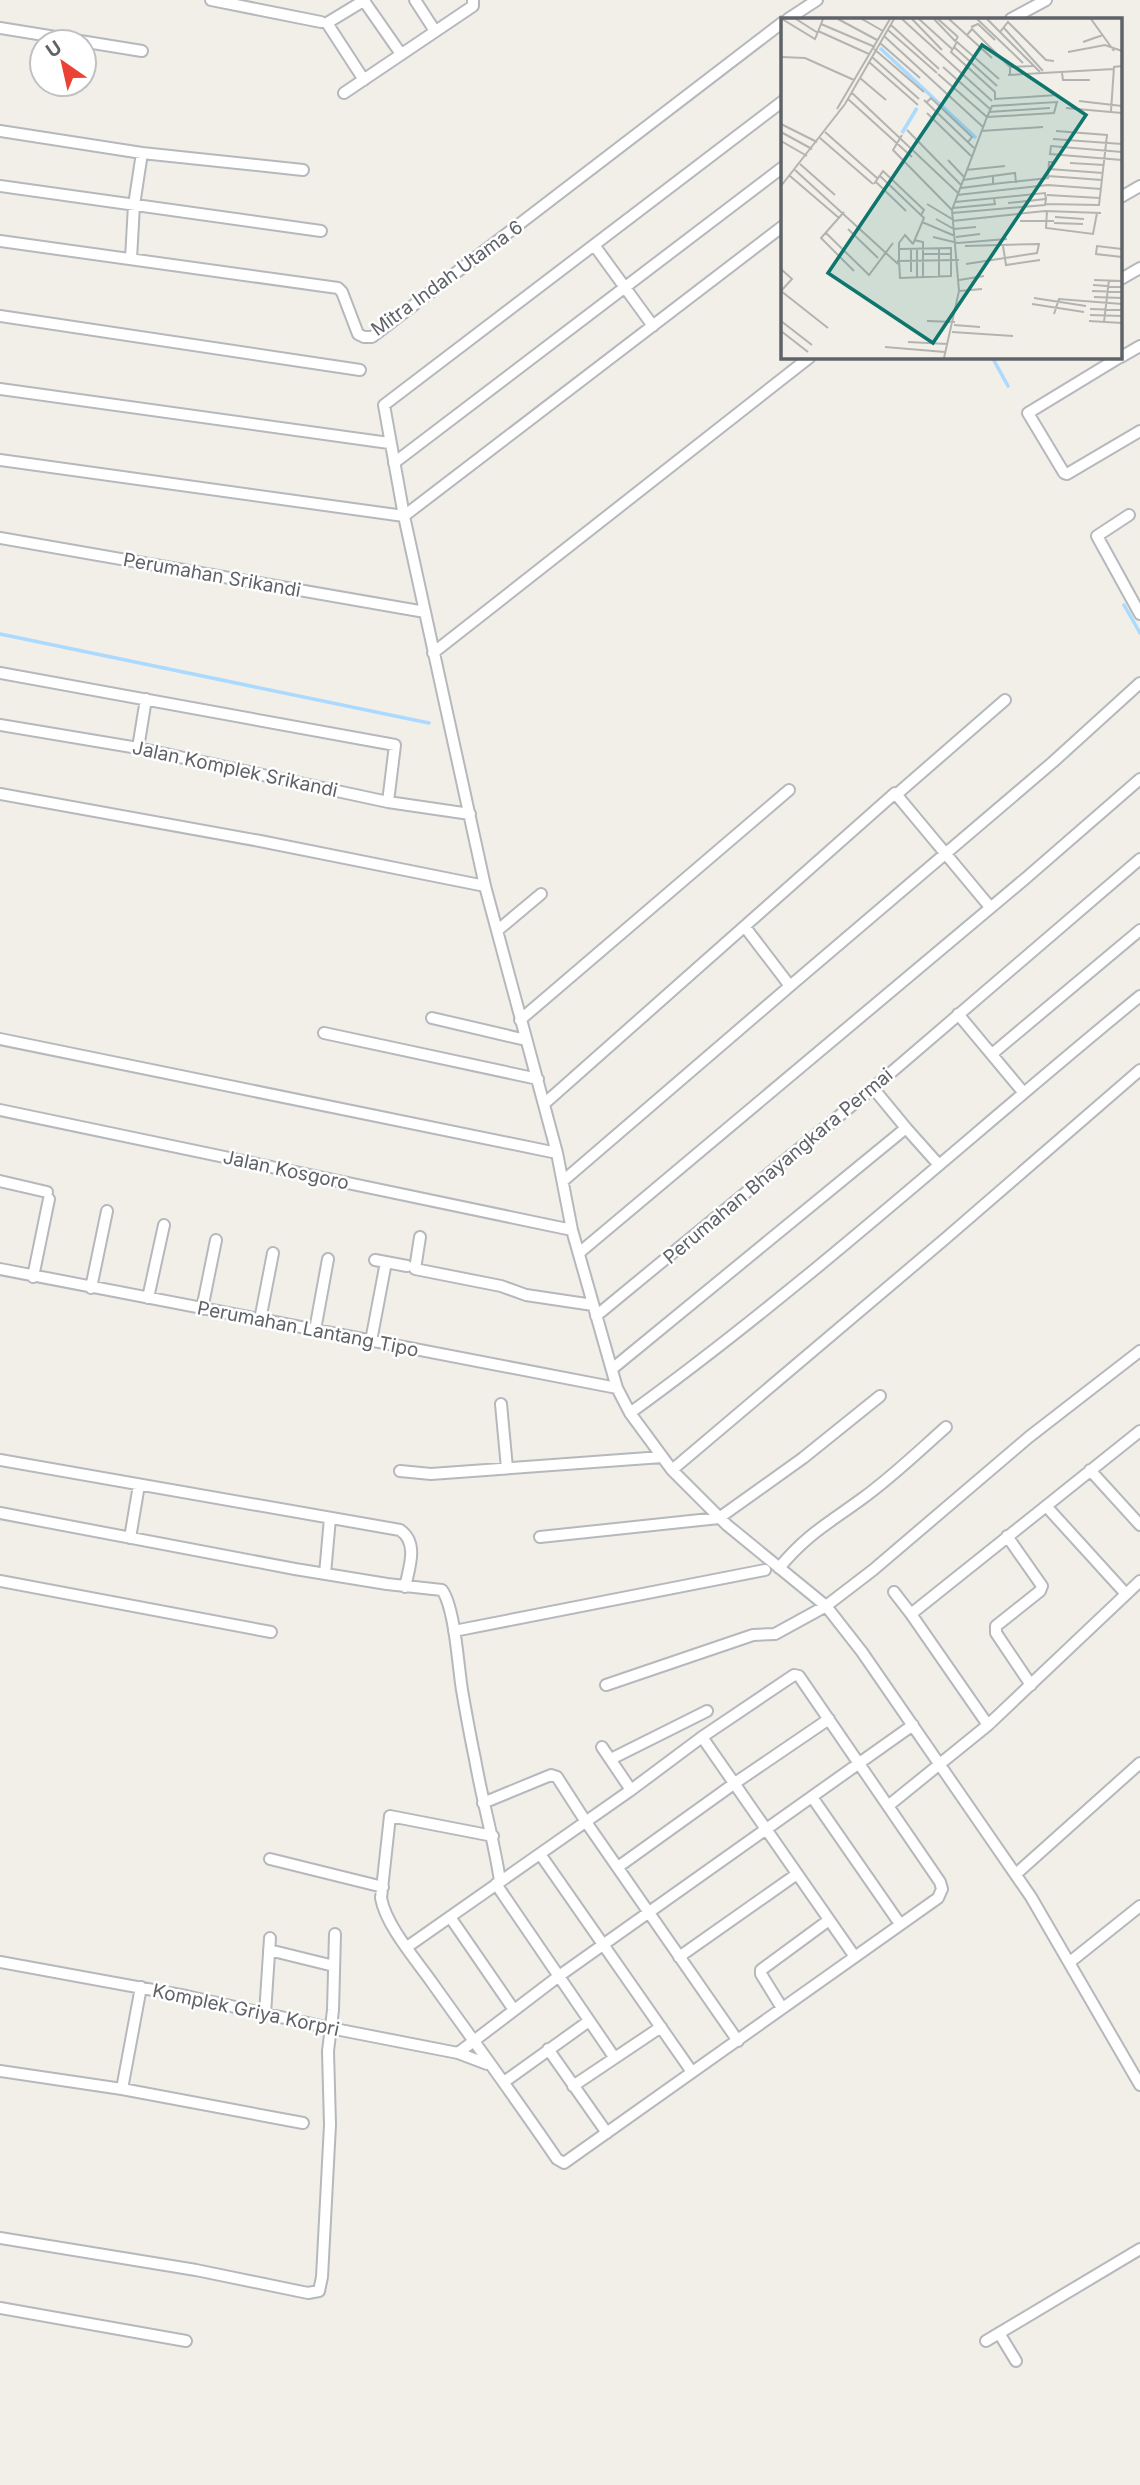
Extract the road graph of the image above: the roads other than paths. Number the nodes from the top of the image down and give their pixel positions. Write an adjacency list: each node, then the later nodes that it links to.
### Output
1 (211, 0): 9 (street)
2 (415, 0): 12 (street)
3 (473, 0): 12 (street)
4 (817, 0): 7 (street)
5 (1046, 0): 8 (street)
6 (365, 1): 14 (street); 15 (street)
7 (789, 18)
8 (1012, 18)
9 (321, 22)
10 (781, 24): 30 (street, Mitra Indah Utama 6)
11 (0, 28): 13 (street)
12 (435, 31): 14 (street)
13 (142, 51)
14 (401, 54): 15 (street)
15 (364, 80): 16 (street)
16 (344, 93)
17 (781, 104): 29 (street)
18 (0, 131): 19 (street)
19 (142, 153): 21 (street); 25 (street)
20 (781, 169): 33 (street)
21 (303, 170)
22 (0, 186): 25 (street)
23 (1140, 186): 24 (street)
24 (1122, 196)
25 (134, 205): 27 (street); 30 (street)
26 (781, 228): 35 (street)
27 (321, 231)
28 (0, 241): 30 (street, Mitra Indah Utama 6)
29 (594, 245): 33 (street); 43 (street)
30 (131, 259)
31 (1140, 268): 32 (street)
32 (1122, 278)
33 (625, 287): 35 (street); 45 (street)
34 (0, 316): 40 (street)
35 (653, 326): 47 (street)
36 (1140, 346): 37 (street)
37 (1122, 356)
38 (807, 359): 53 (street)
39 (1118, 359): 42 (street)
40 (360, 370)
41 (0, 389): 43 (street)
42 (1140, 431)
43 (389, 443): 45 (street)
44 (0, 460): 47 (street)
45 (394, 463): 47 (street)
46 (1129, 515): 50 (street)
47 (404, 516): 51 (street)
48 (0, 538): 51 (street, Perumahan Srikandi)
49 (1140, 585): 50 (street)
50 (1130, 593): 52 (street)
51 (425, 612): 53 (street)
52 (1140, 614)
53 (433, 653): 65 (street)
54 (0, 673): 56 (street)
55 (1140, 683): 66 (street)
56 (146, 699): 59 (street); 64 (street)
57 (1006, 700): 63 (street)
58 (0, 725): 59 (street, Jalan Komplek Srikandi)
59 (138, 748): 64 (street, Jalan Komplek Srikandi)
60 (1140, 779): 70 (street)
61 (789, 790): 78 (street)
62 (0, 794): 68 (street)
63 (897, 794): 66 (street); 71 (street)
64 (388, 802): 65 (street, Jalan Komplek Srikandi)
65 (470, 814): 68 (street)
66 (945, 852): 70 (street); 74 (street)
67 (1140, 859): 76 (street, Perumahan Bhayangkara Permai)
68 (485, 887): 72 (street)
69 (541, 894): 72 (street)
70 (990, 907): 99 (street)
71 (745, 927): 74 (street); 87 (street)
72 (498, 930): 78 (street)
73 (1140, 930): 82 (street)
74 (790, 986): 93 (street)
75 (1140, 996): 86 (street)
76 (958, 1014): 82 (street); 85 (street, Perumahan Bhayangkara Permai)
77 (432, 1018): 81 (street)
78 (520, 1020): 81 (street)
79 (324, 1033): 84 (street)
80 (0, 1039): 90 (street)
81 (526, 1040): 84 (street)
82 (992, 1054): 86 (street)
83 (1140, 1070): 124 (street)
84 (538, 1079): 87 (street)
85 (873, 1088): 89 (street); 108 (street, Perumahan Bhayangkara Permai)
86 (1023, 1091): 91 (street)
87 (544, 1104): 90 (street)
88 (0, 1110): 96 (street, Jalan Kosgoro)
89 (906, 1128): 91 (street); 113 (street)
90 (557, 1153): 93 (street)
91 (939, 1165): 117 (street)
92 (0, 1181): 104 (street)
93 (563, 1181): 96 (street)
94 (107, 1211): 105 (street)
95 (164, 1225): 106 (street)
96 (572, 1230): 99 (street)
97 (420, 1237): 108 (street)
98 (216, 1240): 107 (street)
99 (579, 1252): 108 (street)
100 (273, 1253): 109 (street)
101 (328, 1259): 110 (street)
102 (408, 1266): 111 (street)
103 (0, 1269): 104 (street, Perumahan Lantang Tipo)
104 (33, 1277): 105 (street, Perumahan Lantang Tipo)
105 (91, 1288): 106 (street, Perumahan Lantang Tipo)
106 (148, 1298): 107 (street, Perumahan Lantang Tipo)
107 (202, 1309): 109 (street, Perumahan Lantang Tipo)
108 (595, 1310): 113 (street)
109 (260, 1320): 110 (street, Perumahan Lantang Tipo)
110 (315, 1330): 111 (street, Perumahan Lantang Tipo)
111 (371, 1341): 114 (street, Perumahan Lantang Tipo)
112 (1140, 1351): 143 (street)
113 (612, 1369): 114 (street)
114 (617, 1388): 117 (street)
115 (880, 1396): 130 (street)
116 (501, 1404): 122 (street)
117 (630, 1413): 120 (street)
118 (946, 1427): 135 (street)
119 (1138, 1437): 123 (street)
120 (662, 1457): 122 (street); 124 (street)
121 (0, 1460): 126 (street)
122 (507, 1468): 125 (street)
123 (1090, 1469): 127 (street); 131 (street)
124 (672, 1470): 130 (street)
125 (400, 1471)
126 (139, 1485): 129 (street); 134 (street)
127 (1045, 1506): 132 (street); 142 (street)
128 (0, 1513): 134 (street)
129 (330, 1518): 137 (street); 140 (street)
130 (719, 1518): 133 (street); 135 (street)
131 (1140, 1525)
132 (1007, 1536): 144 (street); 148 (street)
133 (540, 1537)
134 (130, 1538): 137 (street)
135 (779, 1569): 143 (street)
136 (765, 1570): 145 (street)
137 (326, 1574): 140 (street)
138 (0, 1581): 146 (street)
139 (1140, 1581): 142 (street)
140 (405, 1587): 145 (street)
141 (894, 1592): 144 (street)
142 (1126, 1594): 148 (street)
143 (826, 1606): 147 (street); 151 (street)
144 (911, 1614): 152 (street)
145 (453, 1631): 162 (street)
146 (271, 1632)
147 (606, 1685)
148 (1031, 1685): 152 (street)
149 (707, 1711): 155 (street)
150 (829, 1719): 153 (street); 156 (street); 159 (street)
151 (913, 1725): 156 (street); 158 (street)
152 (988, 1725): 158 (street)
153 (702, 1737): 159 (street); 160 (street)
154 (602, 1747): 155 (street)
155 (611, 1759): 160 (street)
156 (858, 1763): 161 (street); 163 (street)
157 (1140, 1763): 171 (street)
158 (941, 1765): 163 (street); 171 (street)
159 (735, 1783): 165 (street); 169 (street)
160 (631, 1790): 164 (street)
161 (812, 1797): 165 (street); 178 (street)
162 (483, 1803): 164 (street); 166 (street)
163 (888, 1806): 178 (street)
164 (586, 1822): 167 (street); 169 (street)
165 (767, 1828): 170 (street); 175 (street)
166 (493, 1836): 172 (street); 173 (street)
167 (540, 1854): 172 (street); 181 (street)
168 (270, 1859): 173 (street)
169 (618, 1867): 175 (street)
170 (797, 1874): 177 (street); 184 (street)
171 (1016, 1874): 187 (street)
172 (498, 1883): 176 (street); 189 (street)
173 (383, 1887): 182 (street)
174 (1140, 1906): 187 (street)
175 (648, 1913): 181 (street); 184 (street)
176 (450, 1917): 182 (street); 192 (street)
177 (829, 1920): 185 (street); 191 (street)
178 (900, 1924): 185 (street)
179 (335, 1934): 188 (street)
180 (270, 1938): 183 (street)
181 (603, 1944): 189 (street); 195 (street)
182 (407, 1947): 198 (street)
183 (269, 1950): 188 (street); 193 (street)
184 (678, 1957): 197 (street)
185 (855, 1957): 191 (street)
186 (0, 1962): 190 (street, Komplek Griya Korpri)
187 (1070, 1962): 206 (street)
188 (334, 1966): 196 (street)
189 (559, 1976): 192 (street); 194 (street)
190 (141, 1987): 193 (street, Komplek Griya Korpri); 208 (street)
191 (782, 2008): 197 (street)
192 (514, 2010): 198 (street)
193 (265, 2014): 196 (street, Komplek Griya Korpri)
194 (589, 2021): 199 (street); 201 (street)
195 (661, 2027): 201 (street); 204 (street)
196 (330, 2028): 200 (street, Komplek Griya Korpri); 211 (street)
197 (738, 2040): 204 (street)
198 (472, 2041): 200 (street); 202 (street)
199 (548, 2049): 205 (street); 207 (street)
200 (458, 2053): 202 (street, Komplek Griya Korpri)
201 (614, 2057): 207 (street)
202 (489, 2065): 205 (street)
203 (0, 2071): 208 (street)
204 (692, 2072): 210 (street)
205 (504, 2082): 210 (street)
206 (1140, 2085)
207 (573, 2086): 210 (street)
208 (122, 2089): 209 (street)
209 (303, 2123)
210 (607, 2133)
211 (0, 2238)
212 (1140, 2249): 214 (street)
213 (0, 2308): 215 (street)
214 (999, 2333): 216 (street); 217 (street)
215 (186, 2341)
216 (986, 2342)
217 (1016, 2361)

